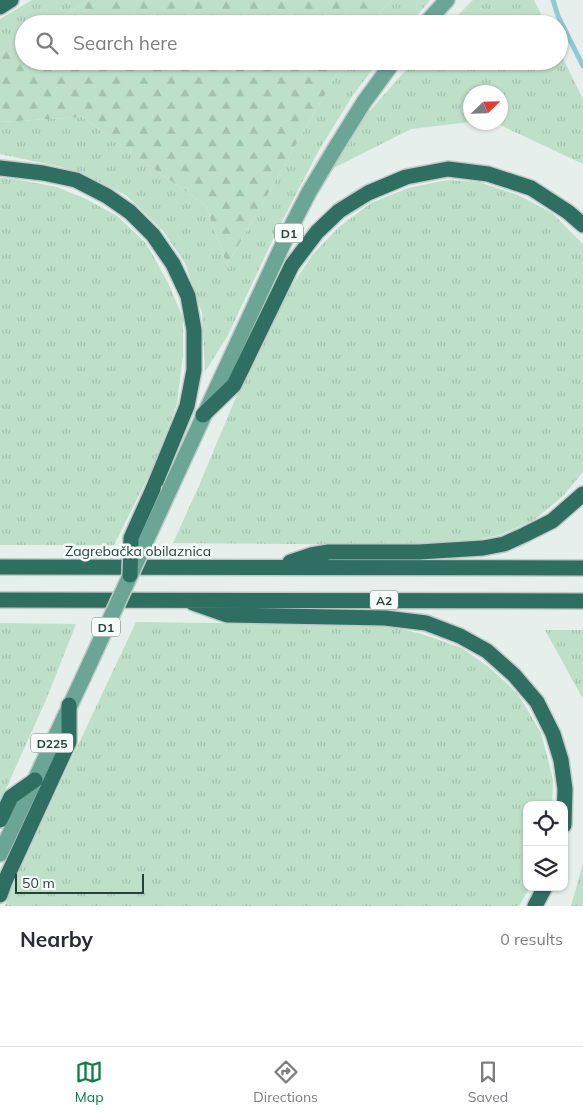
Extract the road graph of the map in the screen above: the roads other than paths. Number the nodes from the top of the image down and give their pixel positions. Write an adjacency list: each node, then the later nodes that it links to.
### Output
1 (12, 0): 3 (highway)
2 (447, 0): 4 (main road)
3 (0, 7)
4 (433, 15)
5 (387, 70): 8 (main road, D1)
6 (0, 168): 15 (highway, bridge)
7 (583, 225): 8 (highway)
8 (204, 415): 15 (main road, D1, bridge)
9 (583, 494): 13 (highway)
10 (0, 558): 12 (highway)
11 (0, 567): 12 (highway, Zagrebačka obilaznica)
12 (18, 567): 13 (highway, Zagrebačka obilaznica)
13 (277, 567): 14 (highway, Zagrebačka obilaznica)
14 (583, 568)
15 (130, 575): 19 (main road, D1, bridge)
16 (0, 600): 17 (highway, A2)
17 (184, 600): 18 (highway, A2); 21 (highway)
18 (583, 600)
19 (69, 705): 20 (main road, D225); 25 (highway)
20 (35, 780): 22 (highway); 23 (main road, D225)
21 (565, 801)
22 (0, 820)
23 (0, 854)
24 (543, 891): 26 (highway)
25 (0, 895)
26 (535, 906)

